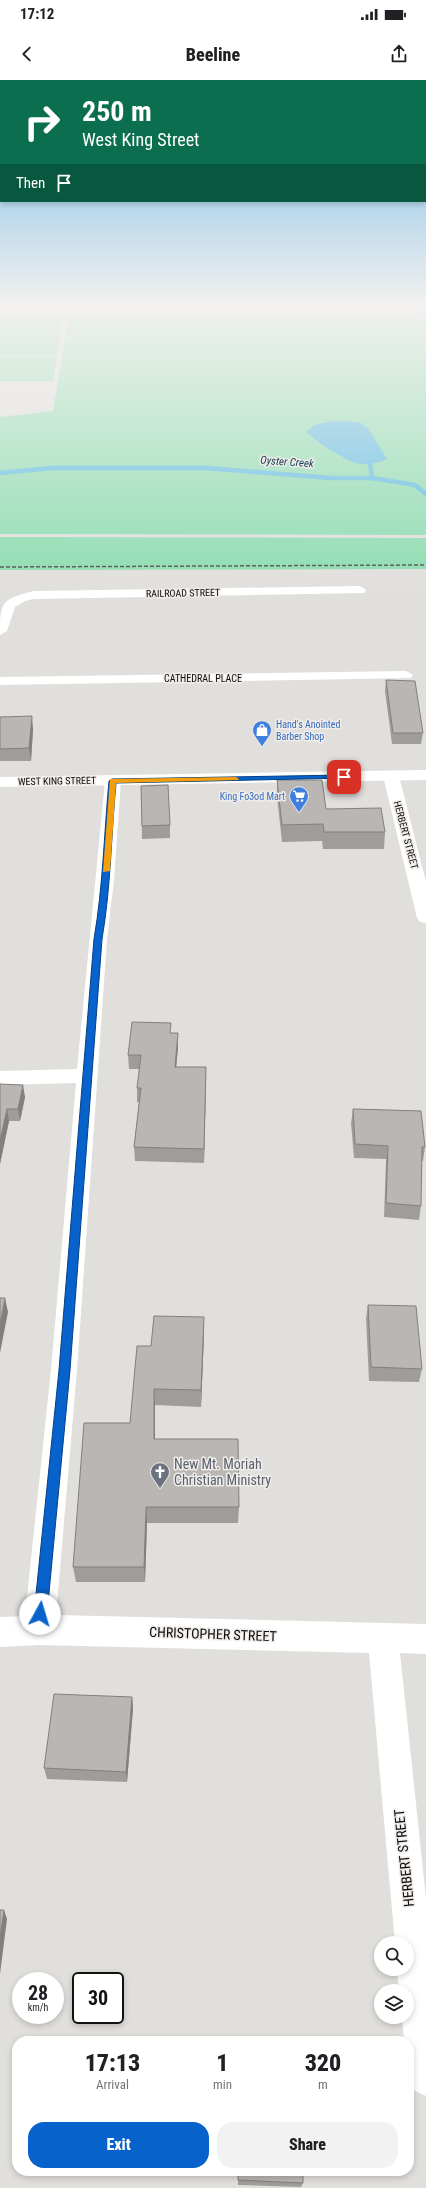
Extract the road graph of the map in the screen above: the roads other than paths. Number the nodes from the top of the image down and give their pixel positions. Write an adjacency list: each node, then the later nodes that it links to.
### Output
1 (360, 590): 2 (street, RAILROAD STREET)
2 (0, 631)
3 (406, 675): 4 (street, CATHEDRAL PLACE)
4 (0, 681)
5 (426, 775): 6 (street, WEST KING STREET)
6 (391, 776): 7 (street, WEST KING STREET); 9 (street, HERBERT STREET)
7 (112, 781): 8 (street, WEST KING STREET); 10 (street)
8 (0, 782)
9 (426, 918)
10 (88, 1076): 11 (street); 12 (street)
11 (0, 1078)
12 (39, 1630): 13 (street, CHRISTOPHER STREET); 14 (street, CHRISTOPHER STREET)
13 (0, 1632)
14 (383, 1639): 15 (street, CHRISTOPHER STREET); 16 (street, HERBERT STREET)
15 (426, 1639)
16 (426, 2077)

